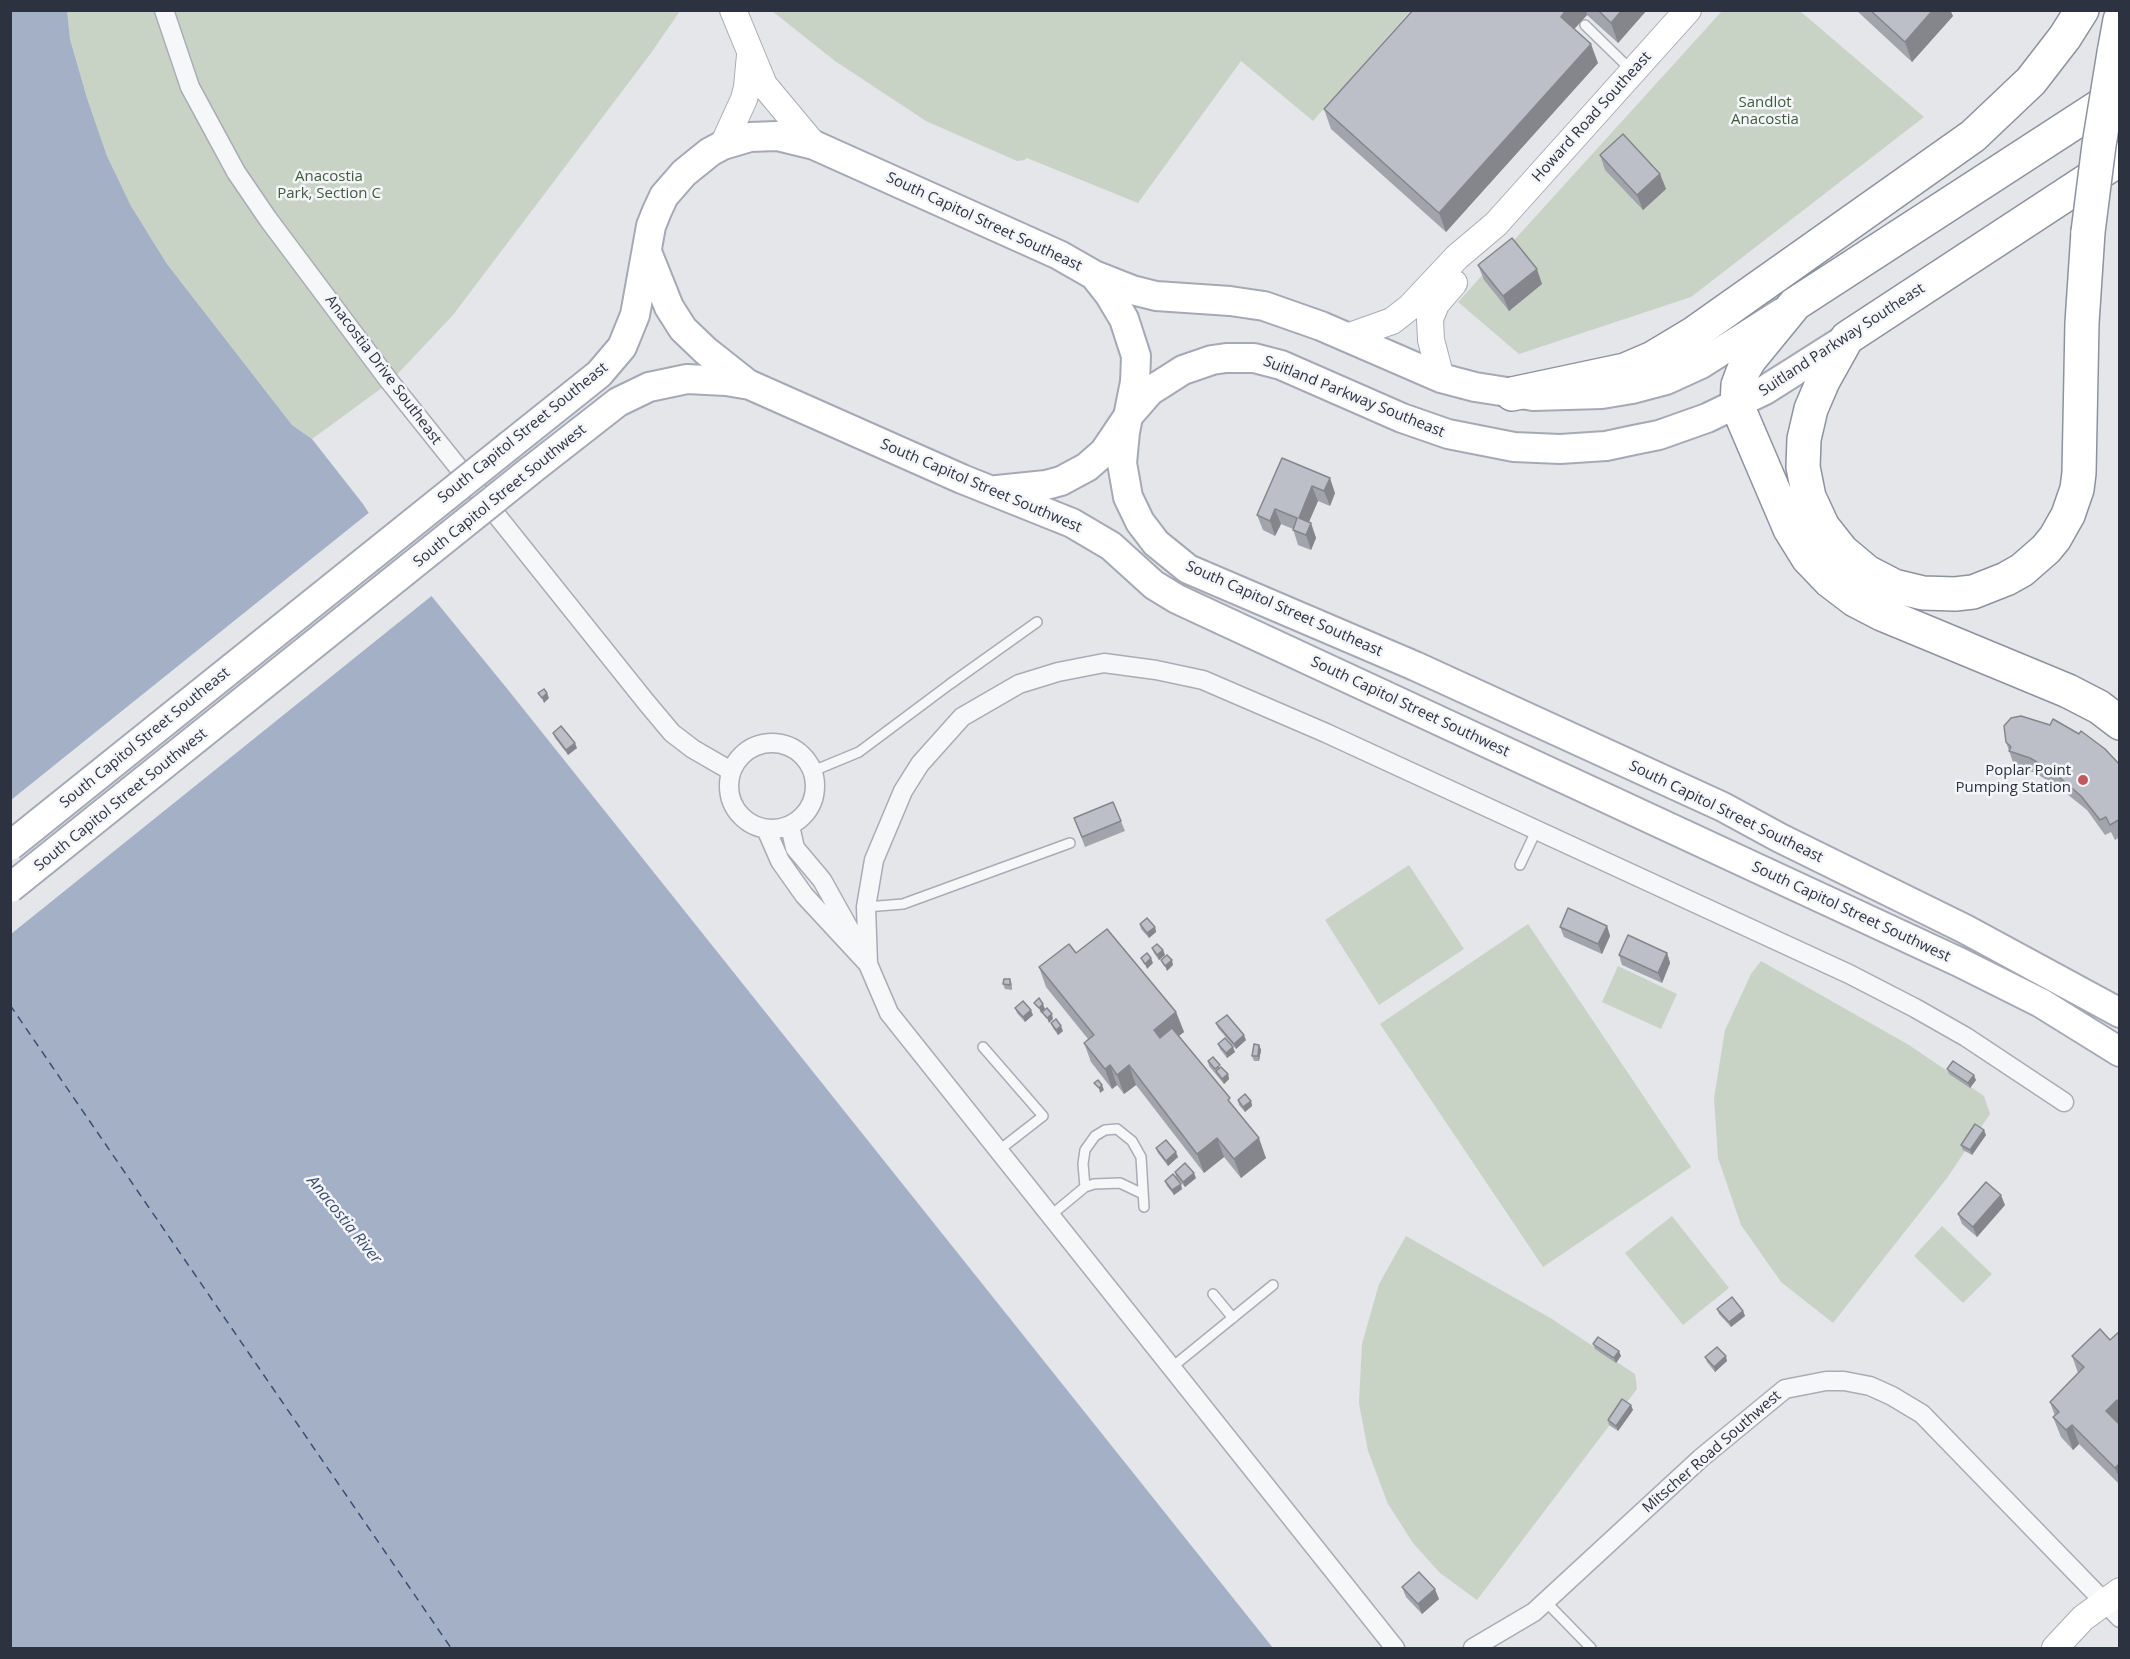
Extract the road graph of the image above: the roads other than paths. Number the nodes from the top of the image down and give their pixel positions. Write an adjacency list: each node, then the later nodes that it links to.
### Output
1 (164, 10): 27 (street, Anacostia Drive Southeast)
2 (733, 10): 7 (street)
3 (1688, 10): 8 (street, Howard Road Southeast)
4 (2082, 10): 21 (highway)
5 (2120, 20): 18 (highway, bridge)
6 (1585, 26): 8 (lane)
7 (750, 52): 10 (street); 11 (street)
8 (1633, 72): 13 (street, Howard Road Southeast)
9 (2120, 93): 16 (highway)
10 (723, 145): 11 (main road, South Capitol Street Southeast); 14 (main road, South Capitol Street Southeast)
11 (814, 145): 15 (main road, South Capitol Street Southeast)
12 (2120, 159): 18 (highway, Suitland Parkway Southeast)
13 (1496, 224): 17 (street, Howard Road Southeast); 19 (street, Howard Road Southeast)
14 (647, 252): 20 (main road); 33 (main road, South Capitol Street Southeast, bridge)
15 (1094, 274): 17 (main road); 23 (main road, South Capitol Street Southeast)
16 (1795, 304): 21 (main road); 22 (highway)
17 (1347, 337): 19 (main road)
18 (1847, 338): 22 (main road, Suitland Parkway Southeast)
19 (1441, 378): 21 (main road)
20 (750, 386): 24 (main road, South Capitol Street Southwest); 35 (main road, South Capitol Street Southwest, bridge)
21 (1512, 394)
22 (1737, 405): 23 (main road, Suitland Parkway Southeast); 26 (highway)
23 (1129, 415): 24 (main road, Suitland Parkway Southeast); 38 (main road, South Capitol Street Southeast)
24 (989, 490): 40 (main road, South Capitol Street Southwest)
25 (1036, 622): 28 (lane)
26 (2120, 723)
27 (731, 771): 28 (street); 30 (street)
28 (813, 771): 29 (street)
29 (790, 826): 30 (street); 37 (street)
30 (766, 829): 37 (street)
31 (1537, 830): 34 (lane); 36 (street); 41 (street)
32 (1070, 843): 36 (lane)
33 (10, 846)
34 (1520, 865)
35 (10, 888)
36 (866, 907): 37 (street)
37 (868, 964): 42 (street)
38 (2120, 1013)
39 (983, 1047): 42 (lane)
40 (2120, 1052)
41 (2064, 1102)
42 (998, 1150): 46 (street)
43 (1085, 1187): 44 (lane); 44 (lane); 46 (lane)
44 (1143, 1194): 45 (lane)
45 (1144, 1207)
46 (1050, 1216): 50 (street)
47 (1273, 1285): 49 (lane)
48 (1213, 1294): 49 (lane)
49 (1233, 1318): 50 (lane)
50 (1171, 1368): 53 (street)
51 (1545, 1602): 52 (street, Mitscher Road Southwest); 54 (street, Mitscher Road Southwest); 55 (lane)
52 (2115, 1603): 56 (street)
53 (1395, 1648)
54 (1473, 1648)
55 (1591, 1648)
56 (2055, 1648)

